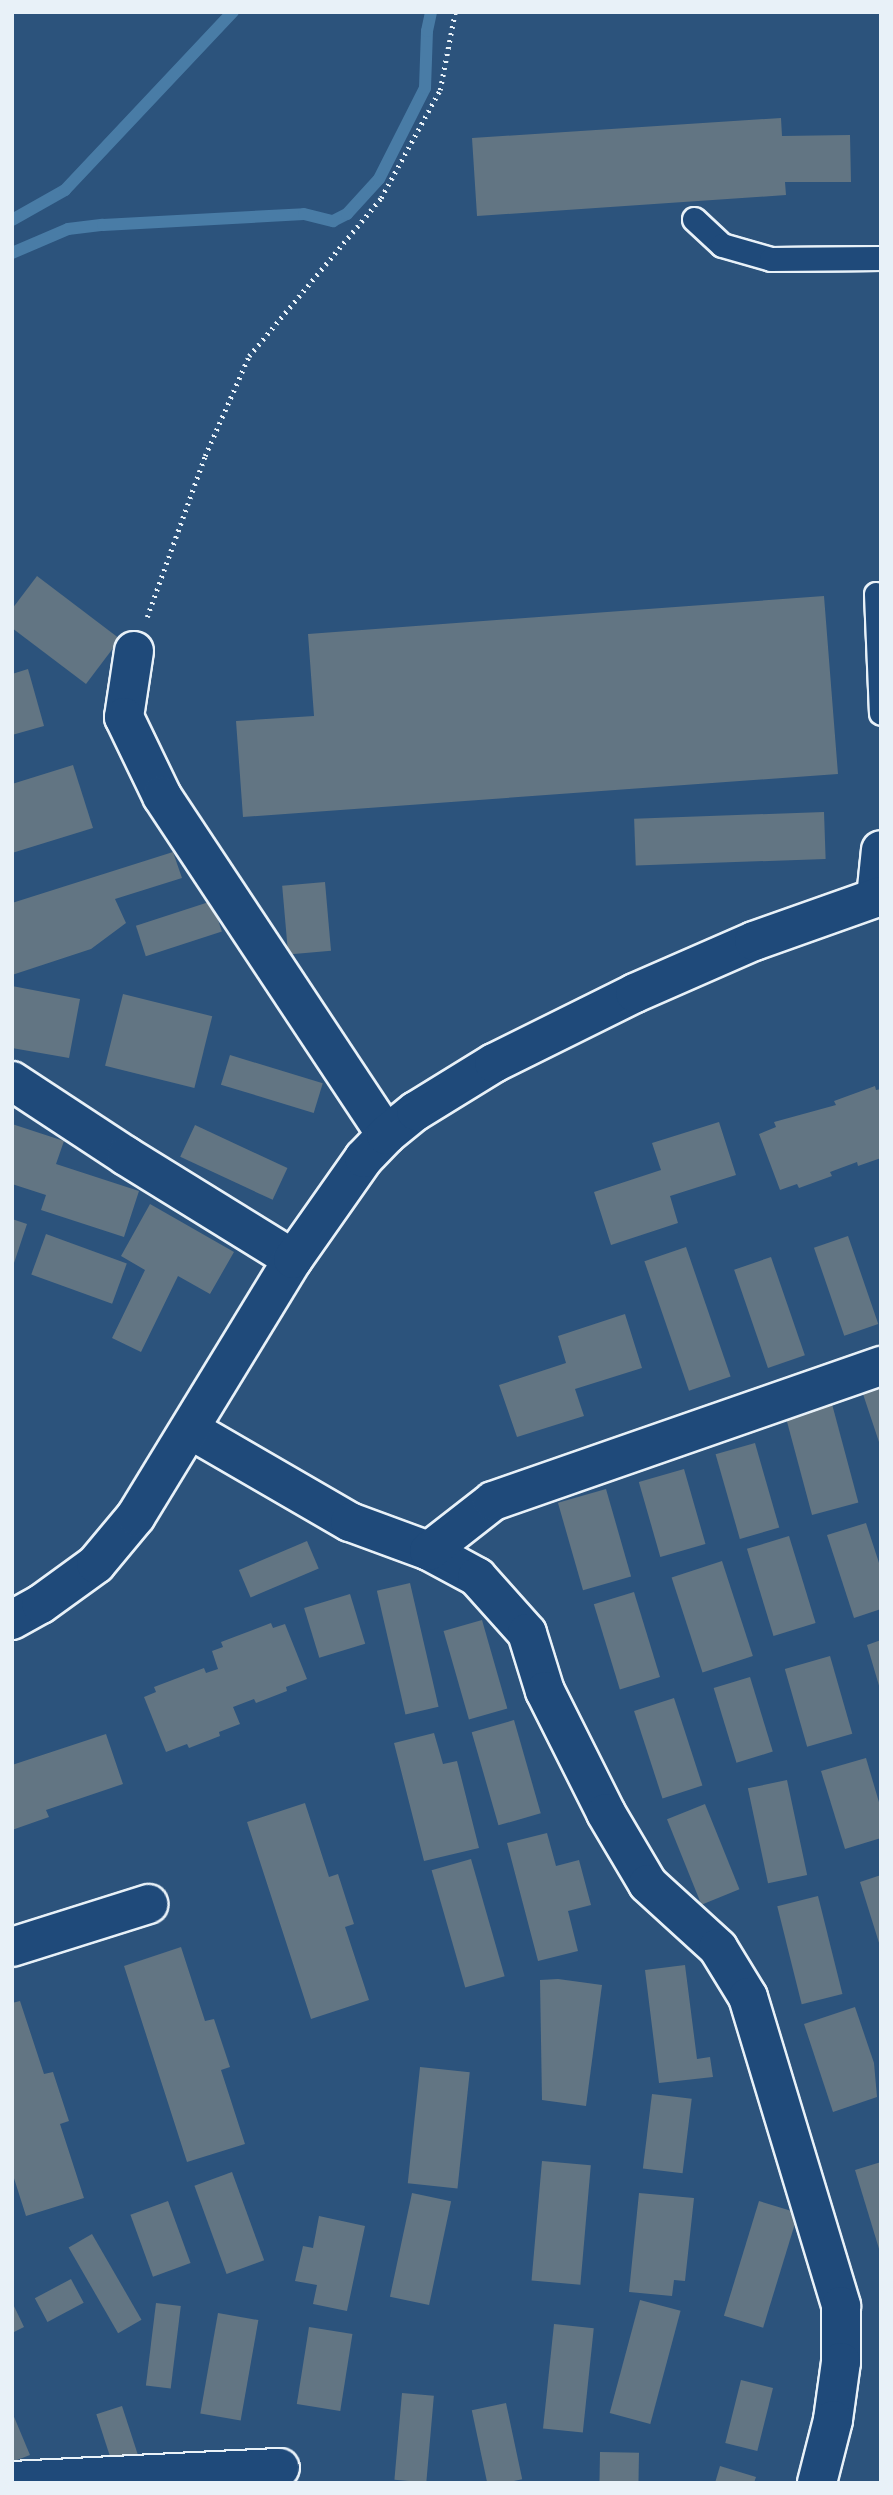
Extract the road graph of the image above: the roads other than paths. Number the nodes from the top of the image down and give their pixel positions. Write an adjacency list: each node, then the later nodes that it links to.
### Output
1 (694, 219): 2 (lane)
2 (881, 258)
3 (876, 594): 5 (lane)
4 (134, 651): 9 (street)
5 (881, 713)
6 (881, 850): 7 (street)
7 (878, 897): 9 (street)
8 (12, 1081): 10 (street)
9 (386, 1135): 10 (street)
10 (293, 1259): 12 (street)
11 (881, 1366): 13 (street)
12 (191, 1430): 13 (street); 14 (street)
13 (429, 1551): 19 (street)
14 (12, 1620)
15 (148, 1904): 16 (street)
16 (12, 1947)
17 (280, 2468): 18 (street)
18 (12, 2481)
19 (817, 2483)

